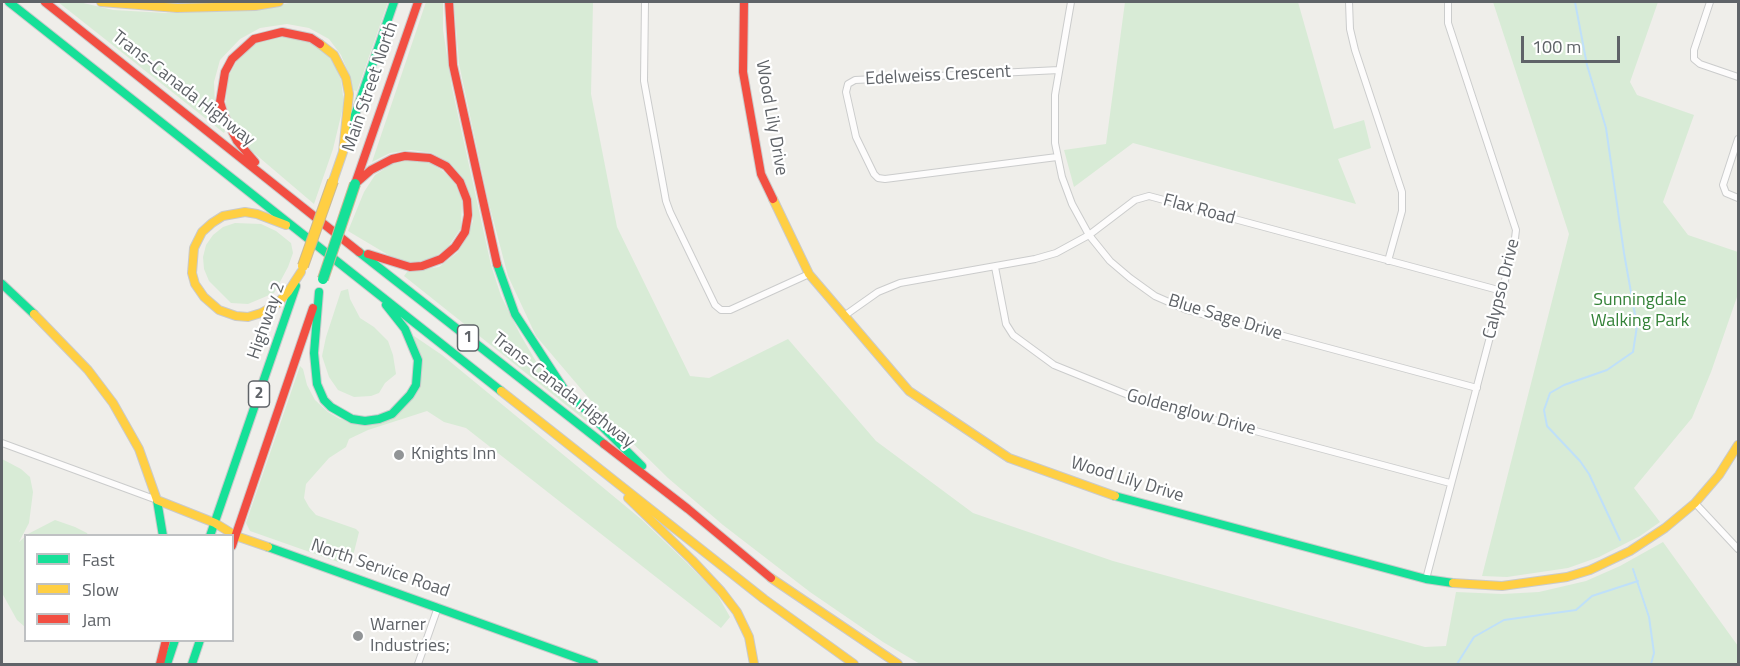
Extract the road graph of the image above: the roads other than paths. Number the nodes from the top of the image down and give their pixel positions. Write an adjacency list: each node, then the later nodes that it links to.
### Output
1 (9, 2): 22 (main road, Trans-Canada Highway / 1)
2 (45, 2): 19 (main road, Trans-Canada Highway / 1)
3 (101, 2): 4 (main road)
4 (279, 2)
5 (394, 2): 17 (main road, Main Street North / 2)
6 (418, 2): 20 (main road, Main Street North / 2)
7 (449, 2): 41 (main road)
8 (645, 2): 28 (street)
9 (744, 2): 28 (main road, Wood Lily Drive)
10 (1071, 2): 14 (street, Blue Sage Drive)
11 (1349, 2): 25 (street)
12 (1448, 2): 31 (street, Calypso Drive)
13 (1710, 2): 15 (street)
14 (1059, 70): 18 (street, Blue Sage Drive); 18 (street, Edelweiss Crescent)
15 (1738, 77)
16 (1738, 139): 21 (street)
17 (343, 152): 19 (main road); 27 (main road, Highway 2 / 2, bridge)
18 (1057, 157): 23 (street, Blue Sage Drive)
19 (270, 179): 24 (main road, Trans-Canada Highway / 1)
20 (355, 184): 24 (main road); 32 (main road, 2, bridge)
21 (1738, 198)
22 (306, 235): 27 (main road); 30 (main road, Trans-Canada Highway / 1)
23 (1089, 235): 25 (street, Flax Road); 26 (street, Flax Road); 34 (street, Blue Sage Drive)
24 (356, 249): 41 (main road, Trans-Canada Highway / 1)
25 (1388, 261): 31 (street, Flax Road)
26 (995, 267): 33 (street, Flax Road); 38 (street, Goldenglow Drive)
27 (302, 269): 42 (main road, Highway 2 / 2)
28 (809, 274): 33 (main road, Wood Lily Drive)
29 (2, 284): 39 (main road)
30 (368, 285): 32 (main road); 37 (main road, Trans-Canada Highway / 1)
31 (1502, 291): 34 (street, Calypso Drive)
32 (319, 292): 46 (main road, 2)
33 (844, 316): 48 (main road, Wood Lily Drive)
34 (1477, 388): 38 (street, Calypso Drive)
35 (2, 443): 39 (street)
36 (1738, 445): 40 (main road, Wood Lily Drive)
37 (584, 455): 58 (main road); 59 (main road, Trans-Canada Highway / 1)
38 (1450, 483): 48 (street, Calypso Drive)
39 (157, 500): 42 (main road, North Service Road); 43 (main road)
40 (1695, 503): 47 (street); 48 (main road, Wood Lily Drive)
41 (688, 509): 60 (main road, Trans-Canada Highway / 1)
42 (215, 523): 44 (main road, Highway 2 / 2); 45 (main road, North Service Road)
43 (164, 534)
44 (211, 534)
45 (227, 534)
46 (234, 541): 49 (main road, North Service Road)
47 (1738, 549)
48 (1426, 579)
49 (438, 607): 56 (street); 57 (main road, North Service Road)
50 (166, 642): 53 (main road)
51 (174, 642): 54 (main road)
52 (199, 642): 55 (main road)
53 (160, 664)
54 (167, 664)
55 (192, 664)
56 (418, 664)
57 (594, 664)
58 (754, 664)
59 (854, 664)
60 (898, 664)

